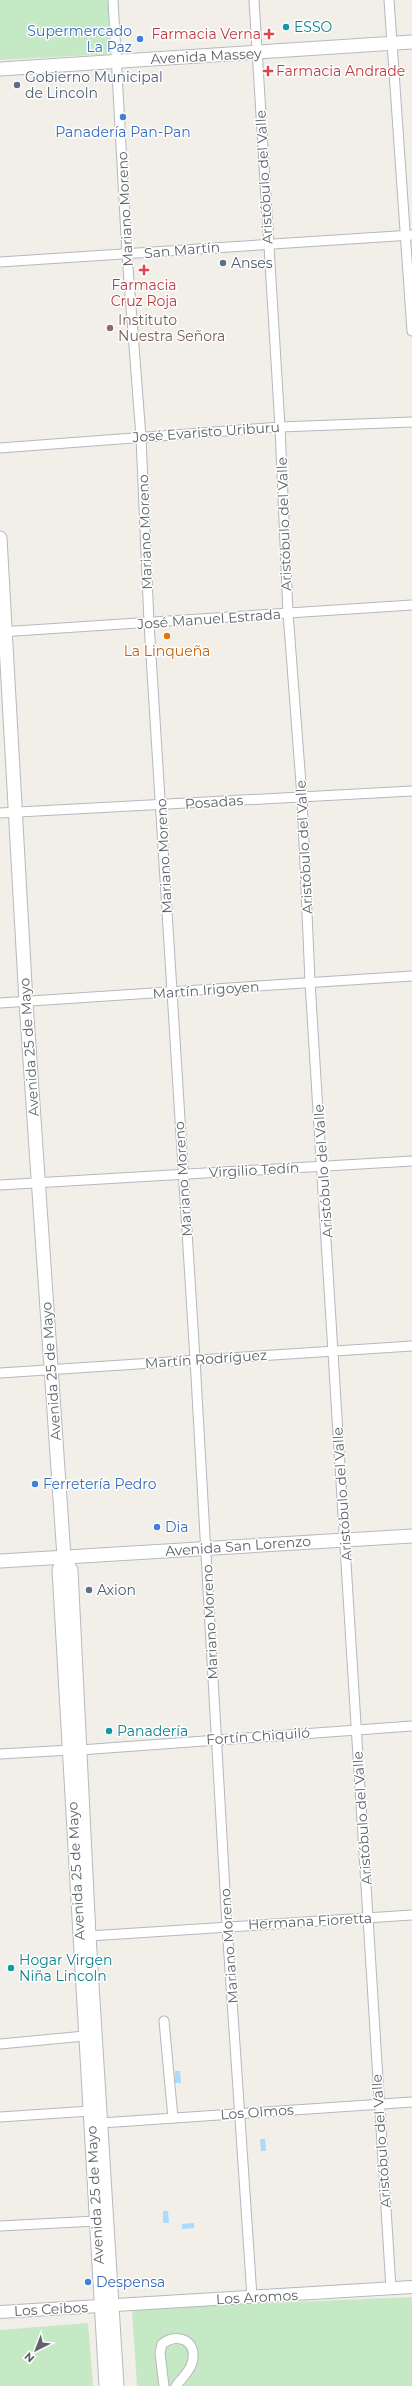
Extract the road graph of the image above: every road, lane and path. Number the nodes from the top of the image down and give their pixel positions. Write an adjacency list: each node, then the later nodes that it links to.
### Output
1 (113, 0): 7 (street, Mariano Moreno)
2 (254, 0): 6 (street, Aristóbulo del Valle)
3 (389, 0): 4 (street)
4 (392, 42): 5 (main road, Avenida Massey); 6 (main road, Avenida Massey); 9 (street)
5 (412, 42)
6 (257, 53): 7 (main road, Avenida Massey); 10 (street, Aristóbulo del Valle)
7 (117, 61): 8 (main road, Avenida Massey); 11 (street, Mariano Moreno)
8 (0, 69)
9 (409, 235): 10 (street, San Martín); 13 (street)
10 (268, 244): 11 (street, San Martín); 15 (street, Aristóbulo del Valle)
11 (127, 255): 12 (street, San Martín); 16 (street, Mariano Moreno)
12 (0, 262)
13 (412, 331)
14 (412, 422): 15 (street, José Evaristo Uriburu)
15 (280, 427): 16 (street, José Evaristo Uriburu); 20 (street, Aristóbulo del Valle)
16 (141, 437): 17 (street, José Evaristo Uriburu); 21 (street, Mariano Moreno)
17 (0, 448)
18 (0, 538): 22 (main road, Avenida 25 de Mayo)
19 (412, 605): 20 (street, José Manuel Estrada)
20 (288, 613): 21 (street, José Manuel Estrada); 24 (street, Aristóbulo del Valle)
21 (149, 623): 22 (street, José Manuel Estrada); 25 (street, Mariano Moreno)
22 (3, 632): 26 (main road, Avenida 25 de Mayo)
23 (412, 791): 24 (street, Posadas)
24 (302, 797): 25 (street, Posadas); 29 (street, Aristóbulo del Valle)
25 (161, 806): 26 (street, Posadas); 30 (street, Mariano Moreno)
26 (17, 812): 27 (street, Posadas); 31 (main road, Avenida 25 de Mayo)
27 (0, 813)
28 (412, 976): 29 (street, Martín Irigoyen)
29 (310, 982): 30 (street, Martín Irigoyen); 34 (street, Aristóbulo del Valle)
30 (172, 992): 31 (street, Martín Irigoyen); 35 (street, Mariano Moreno)
31 (26, 1002): 32 (street, Martín Irigoyen); 36 (main road, Avenida 25 de Mayo)
32 (0, 1003)
33 (412, 1161): 34 (street, Virgilio Tedín)
34 (323, 1166): 35 (street, Virgilio Tedín); 39 (street, Aristóbulo del Valle)
35 (182, 1174): 36 (street, Virgilio Tedín); 40 (street, Mariano Moreno)
36 (38, 1182): 37 (street, Virgilio Tedín); 41 (main road, Avenida 25 de Mayo)
37 (0, 1184)
38 (412, 1346): 39 (street, Martín Rodríguez)
39 (333, 1350): 40 (street, Martín Rodríguez); 44 (street, Aristóbulo del Valle)
40 (195, 1359): 41 (street, Martín Rodríguez); 45 (street, Mariano Moreno)
41 (51, 1371): 42 (street, Martín Rodríguez); 46 (main road, Avenida 25 de Mayo)
42 (0, 1373)
43 (412, 1536): 44 (main road, Avenida San Lorenzo)
44 (346, 1540): 45 (main road, Avenida San Lorenzo); 49 (street, Aristóbulo del Valle)
45 (206, 1548): 46 (main road, Avenida San Lorenzo); 50 (street, Mariano Moreno)
46 (64, 1557): 47 (main road, Avenida San Lorenzo); 51 (main road, Avenida 25 de Mayo)
47 (0, 1561)
48 (412, 1726): 49 (street, Fortín Chiquiló)
49 (356, 1729): 50 (street, Fortín Chiquiló); 54 (street, Aristóbulo del Valle)
50 (217, 1739): 51 (street, Fortín Chiquiló); 55 (street, Mariano Moreno)
51 (75, 1750): 52 (street, Fortín Chiquiló); 56 (main road, Avenida 25 de Mayo)
52 (0, 1754)
53 (412, 1915): 54 (street, Hermana Fioretta)
54 (370, 1918): 55 (street, Hermana Fioretta); 61 (street, Aristóbulo del Valle)
55 (227, 1926): 56 (street, Hermana Fioretta); 62 (street, Mariano Moreno)
56 (84, 1937): 58 (main road, Avenida 25 de Mayo); 64 (main road, Avenida 25 de Mayo)
57 (164, 2021): 65 (street)
58 (85, 2036): 59 (street); 64 (main road, Avenida 25 de Mayo)
59 (0, 2044)
60 (412, 2102): 61 (street, Los Olmos)
61 (378, 2104): 62 (street, Los Olmos); 69 (street, Aristóbulo del Valle)
62 (241, 2114): 65 (street, Los Olmos); 70 (street, Mariano Moreno)
63 (0, 2117): 64 (street, Los Olmos)
64 (95, 2117): 65 (street, Los Olmos); 66 (main road, Avenida 25 de Mayo); 71 (main road, Avenida 25 de Mayo)
65 (173, 2118)
66 (96, 2221): 67 (street); 71 (main road, Avenida 25 de Mayo)
67 (0, 2226)
68 (412, 2287): 69 (street, Los Aromos)
69 (391, 2289): 70 (street, Los Aromos)
70 (252, 2297): 71 (street, Los Aromos)
71 (107, 2306): 72 (street, Los Ceibos); 73 (main road); 74 (main road)
72 (0, 2312)
73 (106, 2386)
74 (117, 2386)
75 (164, 2386): 76 (street)
76 (176, 2386)

